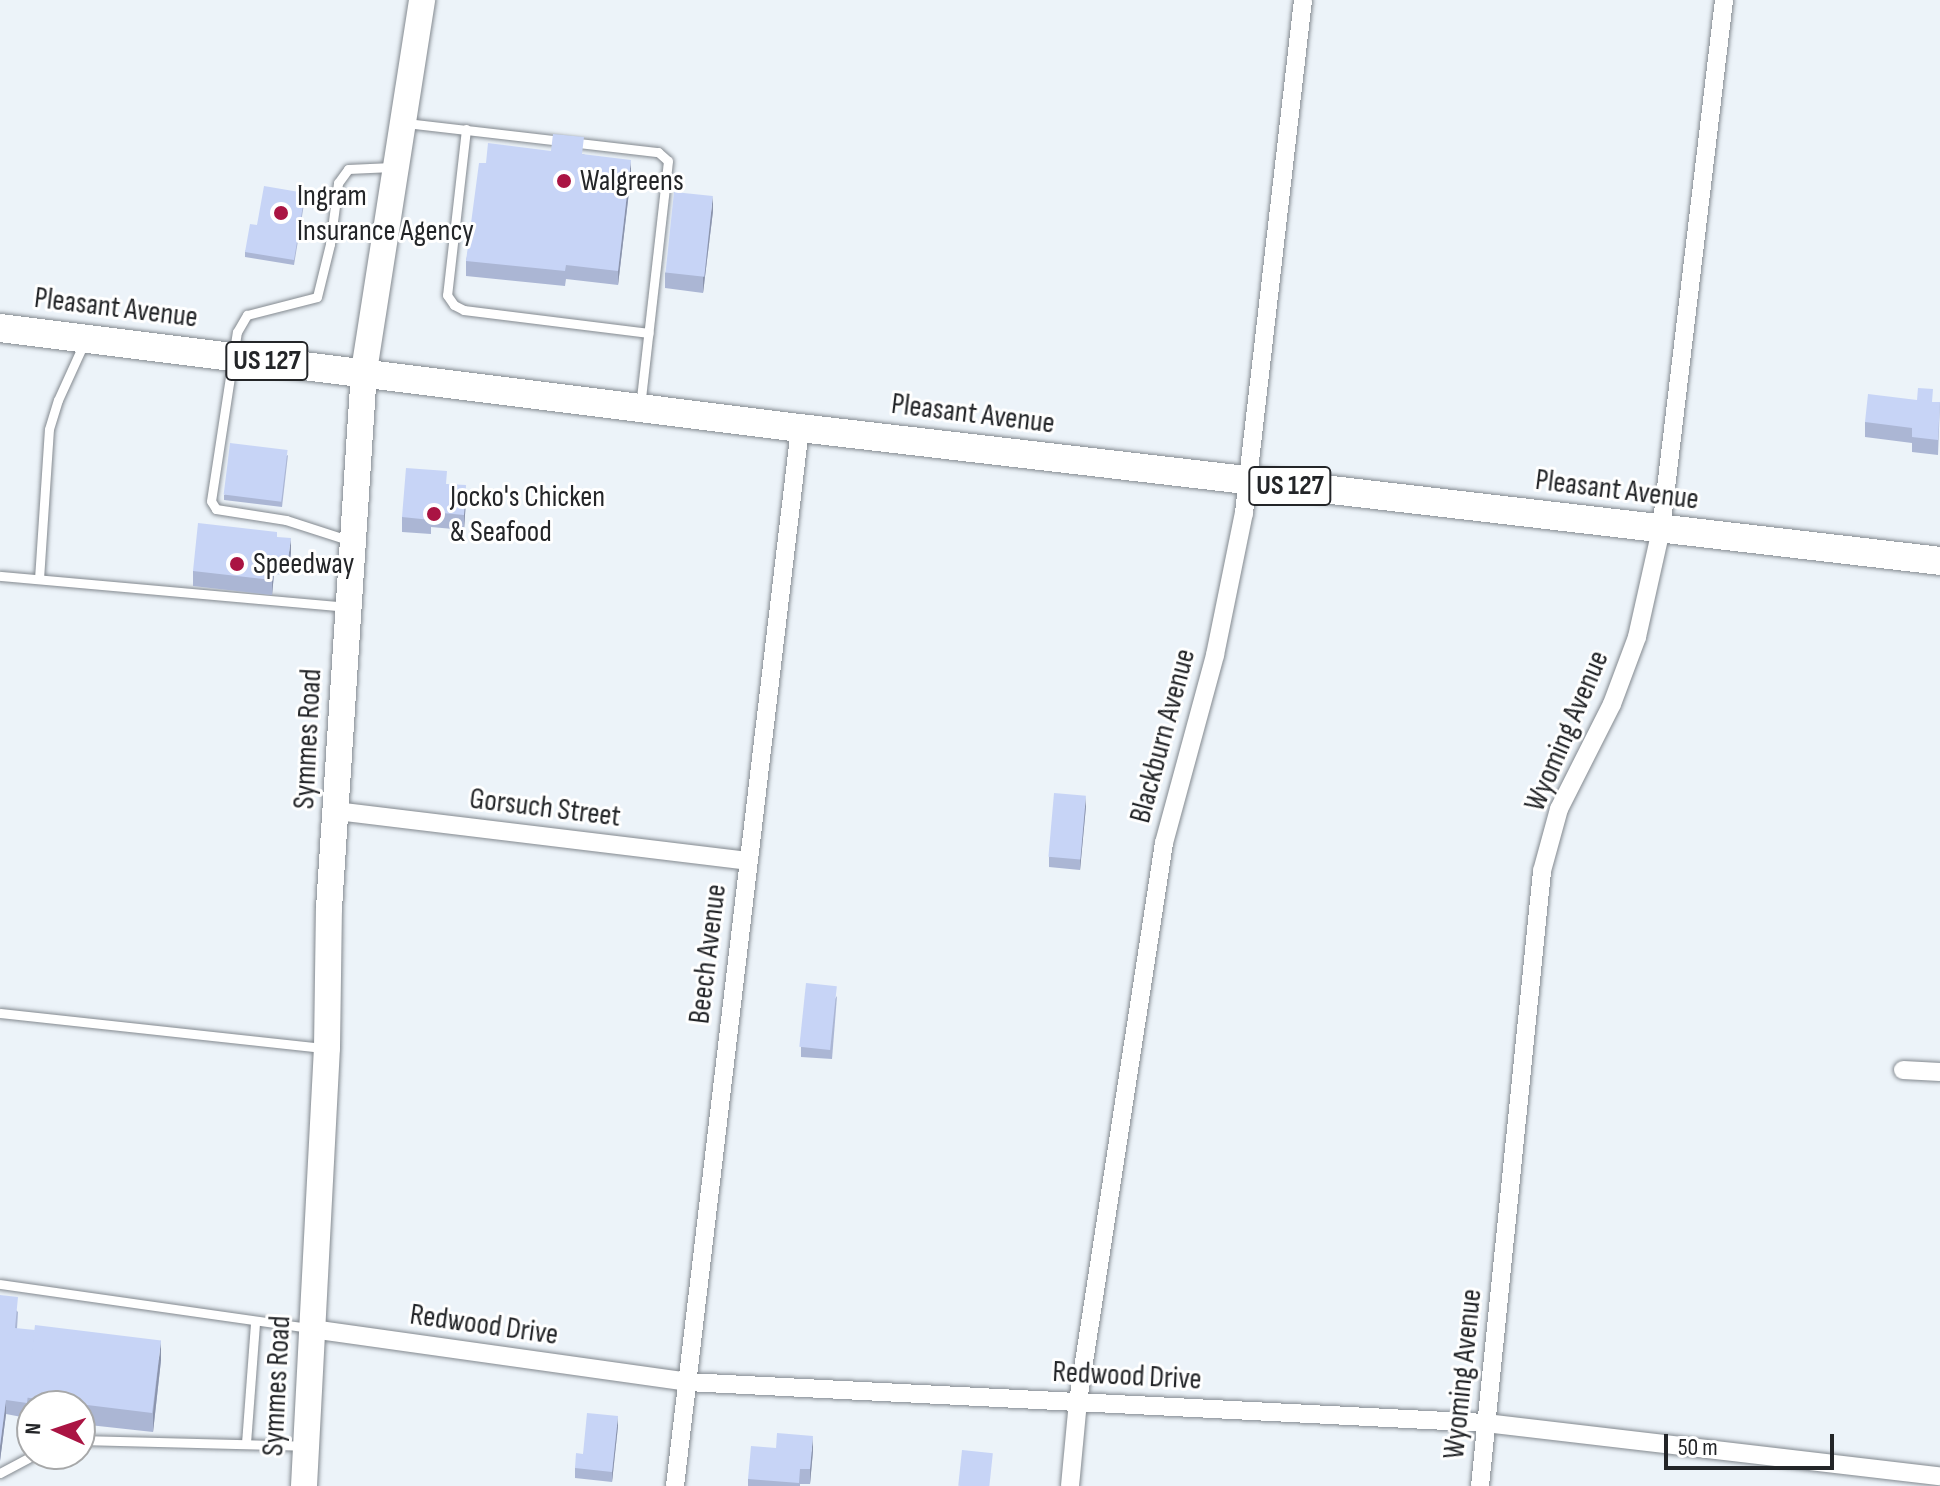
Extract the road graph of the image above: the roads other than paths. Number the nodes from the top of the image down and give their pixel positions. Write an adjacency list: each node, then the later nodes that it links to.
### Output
1 (422, 0): 4 (street, Symmes Road)
2 (1303, 0): 14 (street, Blackburn Avenue)
3 (1724, 0): 15 (street, Wyoming Avenue)
4 (402, 122): 5 (lane); 6 (street, Symmes Road)
5 (466, 129): 8 (lane); 8 (lane)
6 (395, 167): 10 (lane); 11 (street, Symmes Road)
7 (0, 328): 9 (main road, Pleasant Avenue / US 127)
8 (649, 333): 12 (lane)
9 (86, 339): 10 (main road, Pleasant Avenue / US 127); 19 (lane)
10 (234, 357): 11 (main road, Pleasant Avenue / US 127); 16 (lane)
11 (364, 371): 12 (main road, Pleasant Avenue / US 127); 16 (street, Symmes Road)
12 (640, 407): 13 (main road, Pleasant Avenue / US 127)
13 (800, 428): 14 (main road, Pleasant Avenue / US 127); 22 (street, Beech Avenue)
14 (1245, 480): 15 (main road, Pleasant Avenue / US 127); 31 (street, Blackburn Avenue)
15 (1661, 530): 17 (main road, Pleasant Avenue / US 127); 32 (street, Wyoming Avenue)
16 (352, 541): 20 (street, Symmes Road)
17 (1940, 561)
18 (0, 576): 19 (lane)
19 (39, 579): 20 (lane)
20 (348, 607): 21 (street, Symmes Road)
21 (336, 811): 22 (street, Gorsuch Street); 24 (street, Symmes Road)
22 (747, 861): 30 (street, Beech Avenue)
23 (0, 1013): 24 (lane)
24 (327, 1048): 29 (street, Symmes Road)
25 (1903, 1070): 26 (street)
26 (1940, 1072)
27 (0, 1284): 28 (lane)
28 (255, 1322): 29 (lane); 34 (lane)
29 (312, 1329): 30 (street, Redwood Drive); 35 (street, Symmes Road)
30 (687, 1382): 31 (street, Redwood Drive); 38 (street, Beech Avenue)
31 (1078, 1401): 32 (street, Redwood Drive); 39 (street, Blackburn Avenue)
32 (1486, 1423): 36 (street, Redwood Drive); 40 (street, Wyoming Avenue)
33 (96, 1440): 34 (lane)
34 (246, 1443): 35 (lane)
35 (306, 1446): 37 (street, Symmes Road)
36 (1940, 1476)
37 (304, 1486)
38 (675, 1486)
39 (1070, 1486)
40 (1480, 1486)

